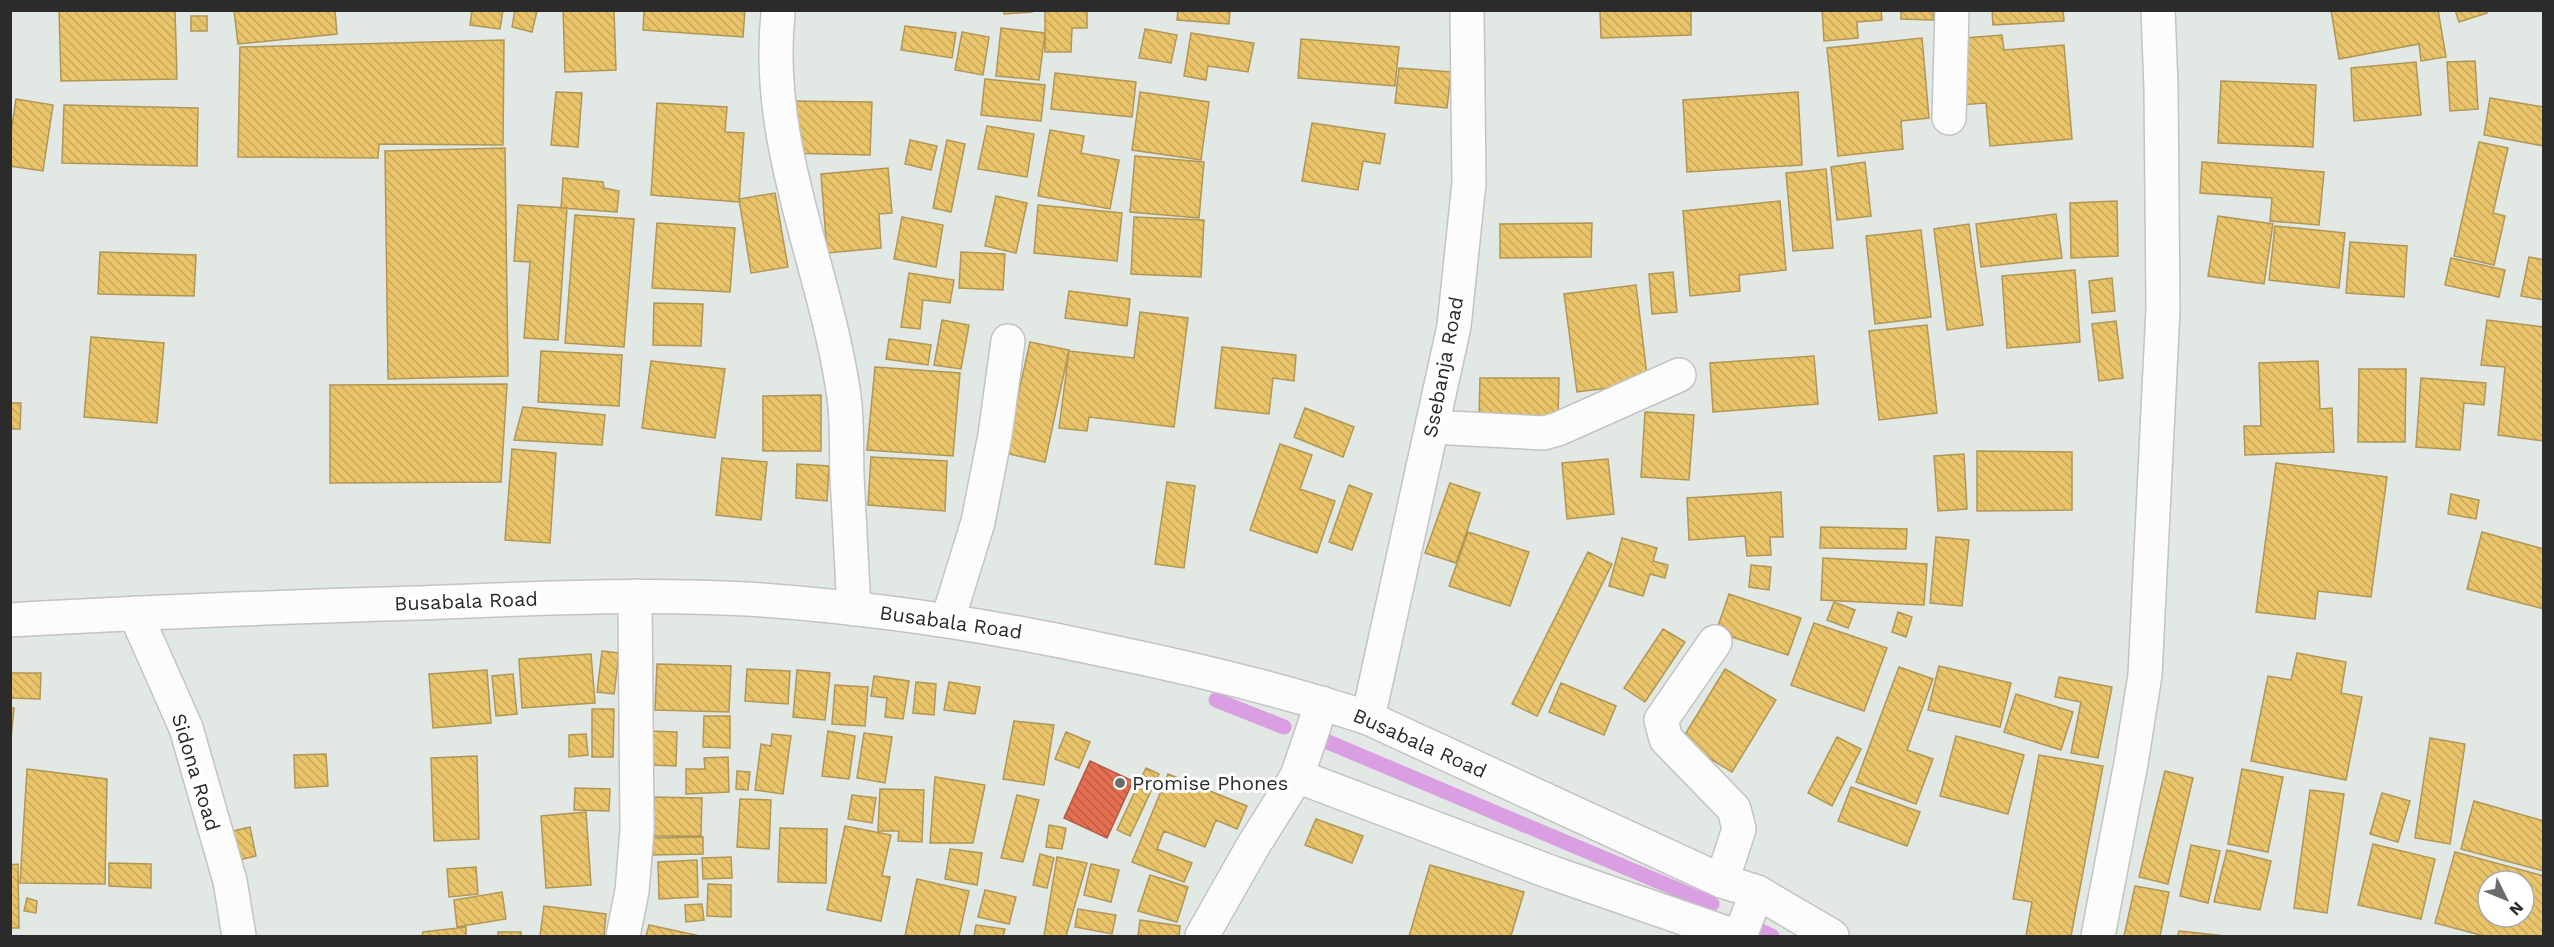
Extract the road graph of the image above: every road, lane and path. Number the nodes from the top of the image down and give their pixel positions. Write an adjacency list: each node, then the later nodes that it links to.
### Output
1 (1467, 10): 8 (street, Ssebanja Road)
2 (1952, 10): 5 (street)
3 (2157, 10): 25 (street)
4 (778, 14): 10 (street)
5 (1949, 118)
6 (1008, 341): 13 (street)
7 (1679, 375): 8 (street)
8 (1432, 427): 16 (street, Ssebanja Road)
9 (635, 596): 10 (street, Busabala Road); 11 (street, Busabala Road); 21 (street)
10 (854, 609): 13 (street, Busabala Road)
11 (135, 613): 12 (street, Busabala Road); 20 (street, Sidona Road)
12 (10, 620)
13 (948, 620): 15 (street, Busabala Road)
14 (1714, 642): 18 (street)
15 (1322, 703): 16 (street, Busabala Road); 17 (street)
16 (1368, 718): 18 (street, Busabala Road)
17 (1298, 776): 22 (street); 23 (street)
18 (1722, 881): 19 (street, Busabala Road)
19 (1757, 892): 23 (street); 24 (street, Busabala Road)
20 (239, 936)
21 (623, 936)
22 (1202, 936)
23 (1737, 936)
24 (1832, 936)
25 (2098, 936)

